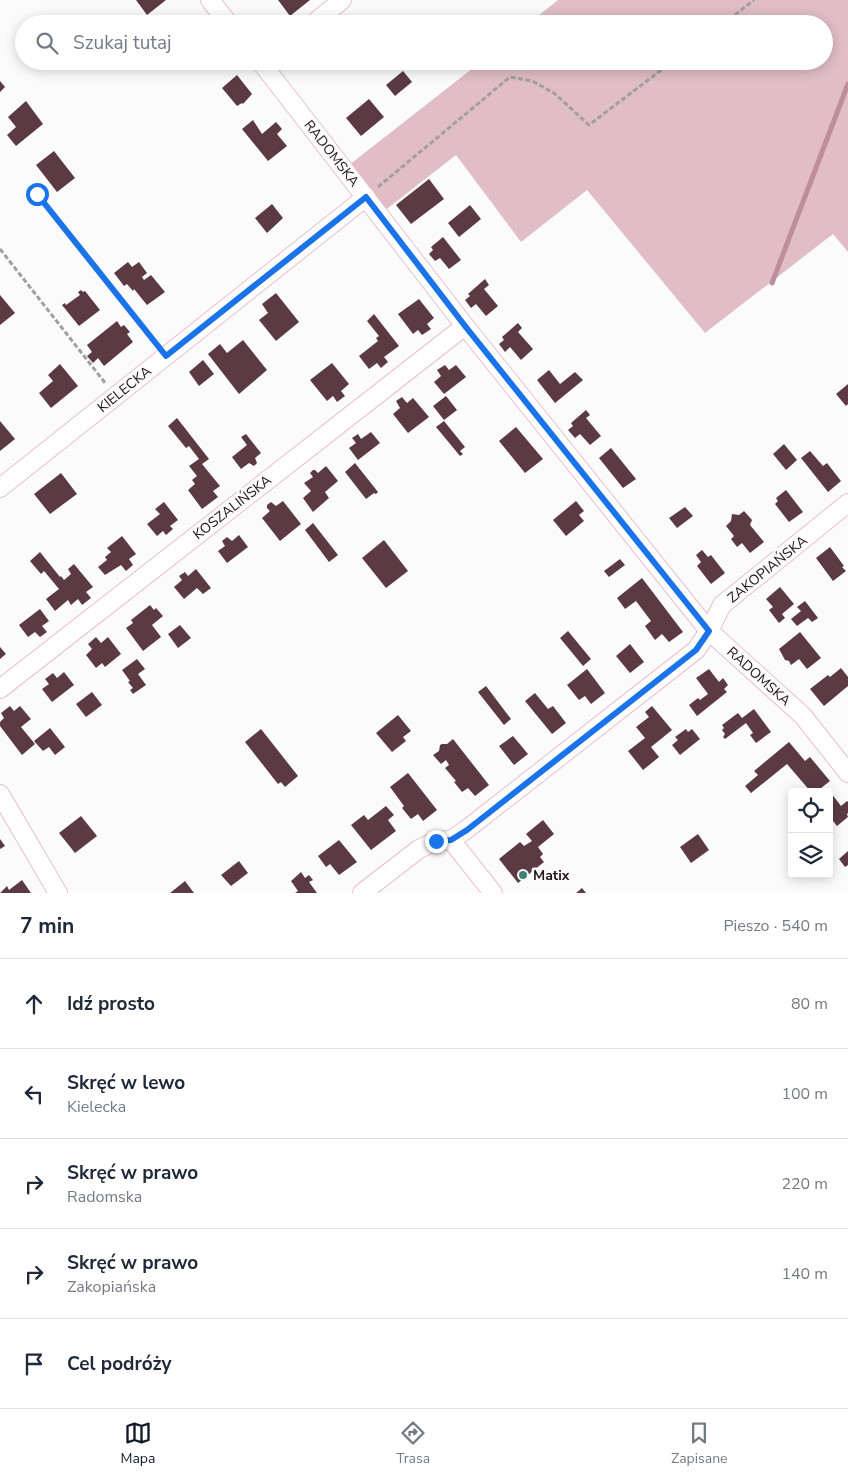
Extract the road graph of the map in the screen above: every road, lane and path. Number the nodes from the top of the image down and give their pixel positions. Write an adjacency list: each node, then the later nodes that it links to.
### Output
1 (210, 0): 4 (street)
2 (342, 0): 5 (street)
3 (754, 0): 6 (path)
4 (222, 15)
5 (324, 15)
6 (735, 15)
7 (269, 70): 10 (street, RADOMSKA)
8 (661, 70): 10 (path)
9 (37, 194): 13 (path)
10 (366, 197): 12 (street, RADOMSKA); 13 (street, KIELECKA)
11 (0, 249): 14 (path)
12 (465, 326): 17 (street, RADOMSKA); 18 (street, KOSZALIŃSKA)
13 (166, 356): 14 (street, KIELECKA)
14 (115, 396): 15 (street, KIELECKA)
15 (0, 488)
16 (848, 502): 17 (street, ZAKOPIAŃSKA)
17 (709, 631): 19 (street, RADOMSKA); 21 (street, ZAKOPIAŃSKA)
18 (0, 689)
19 (848, 773)
20 (0, 794): 22 (street)
21 (451, 840): 23 (street, ZAKOPIAŃSKA); 24 (street)
22 (58, 893)
23 (362, 893)
24 (493, 893)

